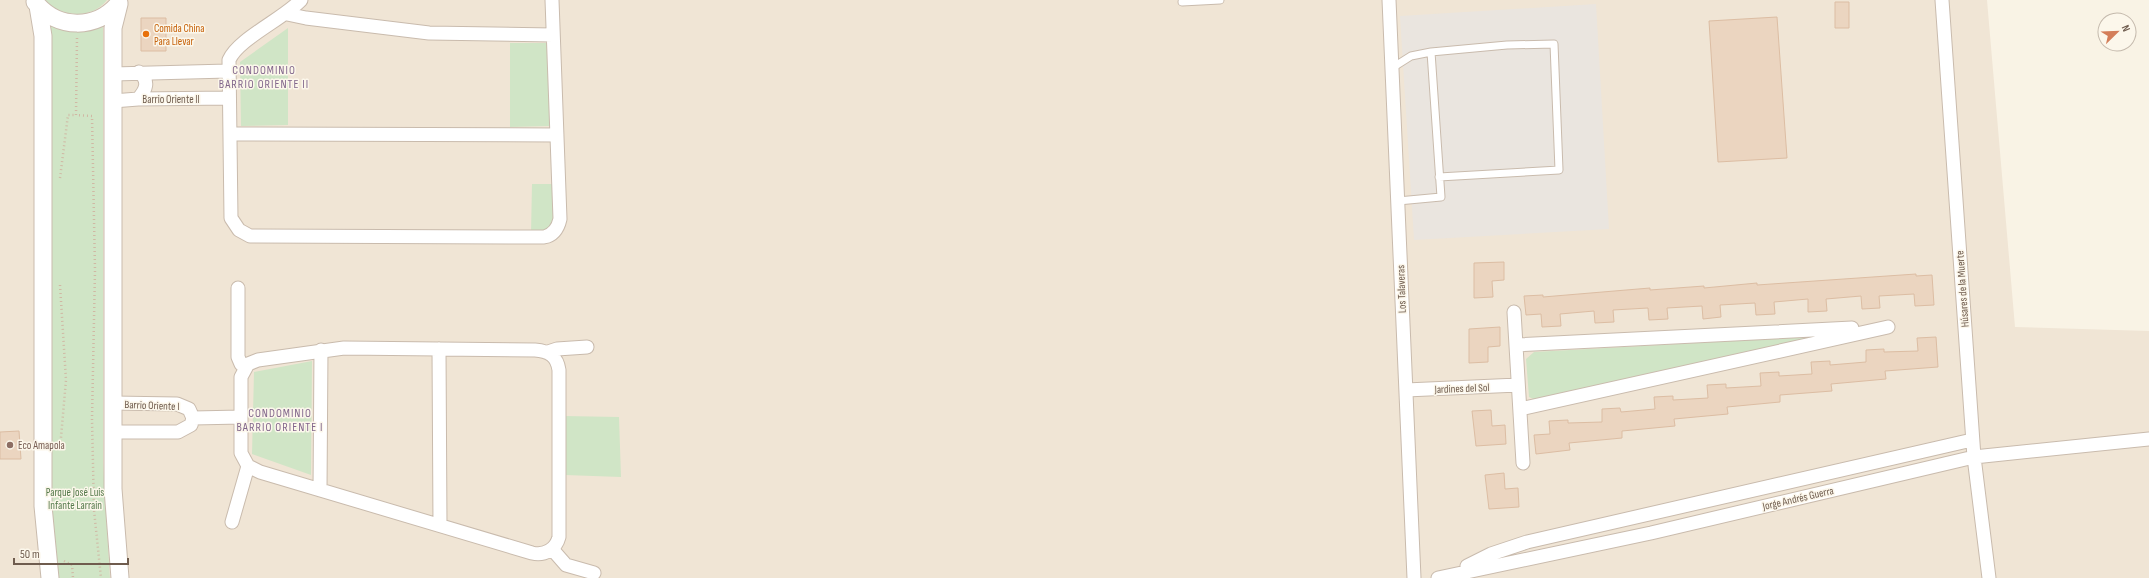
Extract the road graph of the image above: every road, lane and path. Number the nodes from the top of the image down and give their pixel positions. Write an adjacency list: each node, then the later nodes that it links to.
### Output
1 (301, 0): 9 (street)
2 (552, 0): 11 (street)
3 (1220, 0): 7 (lane)
4 (1389, 0): 13 (street, Los Talaveras)
5 (1942, 0): 43 (street, Húsares de la Muerte)
6 (120, 2): 10 (street); 16 (street)
7 (1182, 2)
8 (36, 3): 10 (street); 56 (street)
9 (287, 14): 11 (street); 14 (street)
10 (77, 24): 20 (path)
11 (553, 35): 22 (street)
12 (1431, 52): 13 (lane); 23 (lane); 23 (lane)
13 (1392, 68): 25 (street, Los Talaveras)
14 (228, 71): 15 (street); 17 (street)
15 (139, 72): 16 (street); 18 (street)
16 (113, 74): 19 (street)
17 (229, 98): 18 (street, Barrio Oriente II); 21 (street)
18 (138, 99): 19 (street, Barrio Oriente II)
19 (113, 101): 37 (street)
20 (76, 115): 24 (path); 58 (path)
21 (230, 134): 22 (street); 22 (street)
22 (557, 135)
23 (1439, 177): 25 (lane)
24 (60, 182)
25 (1398, 201): 36 (street, Los Talaveras)
26 (60, 283): 44 (path)
27 (238, 288): 34 (street)
28 (1514, 312): 29 (street)
29 (1516, 345): 35 (street); 38 (street)
30 (587, 347): 33 (street)
31 (439, 349): 32 (street); 33 (street); 50 (street)
32 (321, 350): 34 (street); 48 (street)
33 (548, 352): 51 (street)
34 (245, 367): 39 (street)
35 (1518, 386): 36 (street, Jardines del Sol); 38 (street)
36 (1406, 390): 60 (street, Los Talaveras)
37 (113, 403): 40 (street, Barrio Oriente I); 41 (street)
38 (1520, 409): 46 (street)
39 (241, 416): 40 (street); 47 (street)
40 (193, 418): 41 (street, Barrio Oriente I)
41 (113, 432): 59 (street)
42 (2149, 439): 45 (street, Jorge Andrés Guerra)
43 (1972, 440): 45 (street, Húsares de la Muerte); 55 (street, Jorge Andrés Guerra)
44 (60, 452)
45 (1974, 457): 53 (street, Jorge Andrés Guerra); 61 (street, Húsares de la Muerte)
46 (1523, 463)
47 (248, 466): 48 (street); 49 (street)
48 (320, 490): 50 (street)
49 (232, 522)
50 (440, 525): 51 (street)
51 (552, 549): 54 (street)
52 (63, 560): 57 (path)
53 (1488, 572): 55 (street, Jorge Andrés Guerra)
54 (594, 573)
55 (1444, 577)
56 (50, 578)
57 (73, 578)
58 (101, 578)
59 (120, 578)
60 (1414, 578)
61 (1989, 578)

